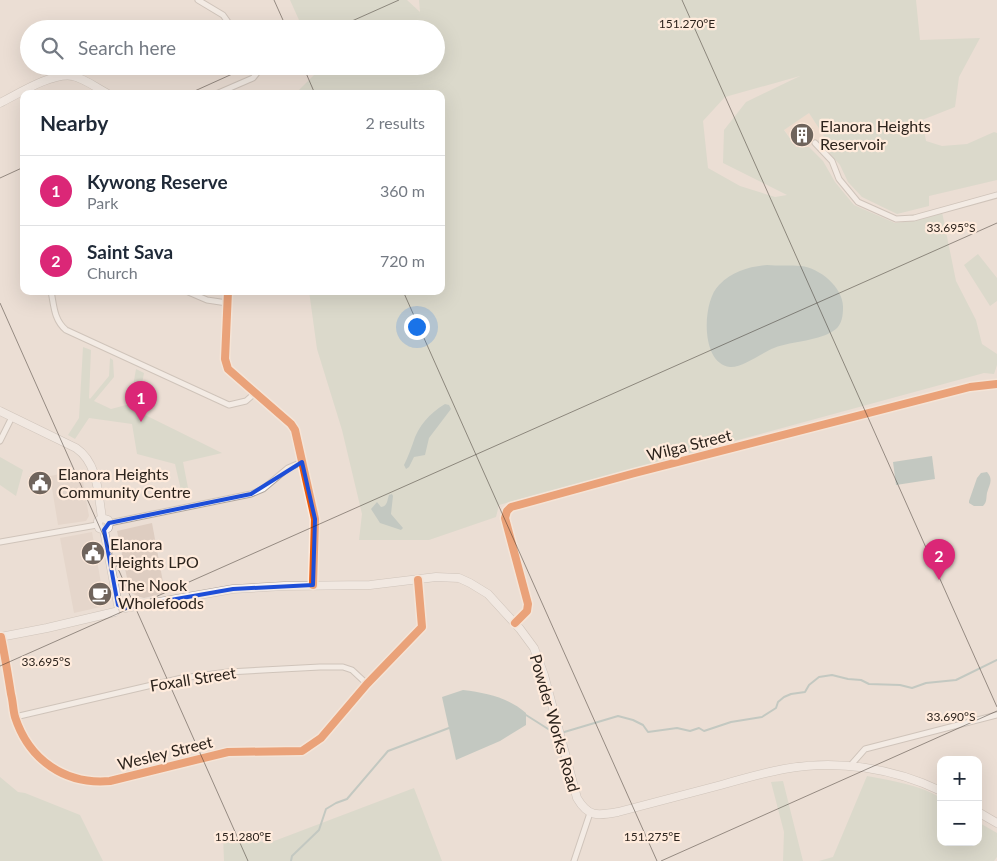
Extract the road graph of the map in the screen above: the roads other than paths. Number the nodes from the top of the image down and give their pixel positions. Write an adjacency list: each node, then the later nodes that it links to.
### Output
1 (198, 0): 2 (street)
2 (227, 20)
3 (255, 75): 6 (street)
4 (25, 90): 5 (main road)
5 (99, 90)
6 (225, 90)
7 (20, 92): 8 (main road)
8 (2, 100)
9 (815, 143): 10 (street)
10 (997, 195)
11 (52, 295): 16 (street)
12 (195, 295): 14 (street)
13 (228, 295): 14 (main road)
14 (227, 303): 16 (main road)
15 (997, 384): 26 (street, Wilga Street)
16 (255, 393): 20 (main road)
17 (0, 411): 18 (main road)
18 (12, 417): 19 (street); 21 (main road)
19 (0, 441)
20 (302, 462): 21 (street); 24 (main road)
21 (104, 526): 22 (street); 25 (main road)
22 (0, 542)
23 (418, 580): 24 (main road, Powder Works Road); 26 (main road, Powder Works Road); 28 (street, Wesley Street)
24 (313, 585): 25 (main road, Powder Works Road)
25 (119, 608): 27 (main road, Powder Works Road)
26 (515, 623): 33 (main road, Powder Works Road)
27 (0, 637): 30 (street, Wesley Street)
28 (367, 684): 30 (street, Foxall Street); 30 (street, Wesley Street)
29 (997, 715): 31 (street)
30 (15, 717)
31 (850, 766): 32 (main road); 33 (main road)
32 (937, 789)
33 (590, 813): 36 (street)
34 (982, 814): 35 (main road)
35 (997, 823)
36 (574, 861)

